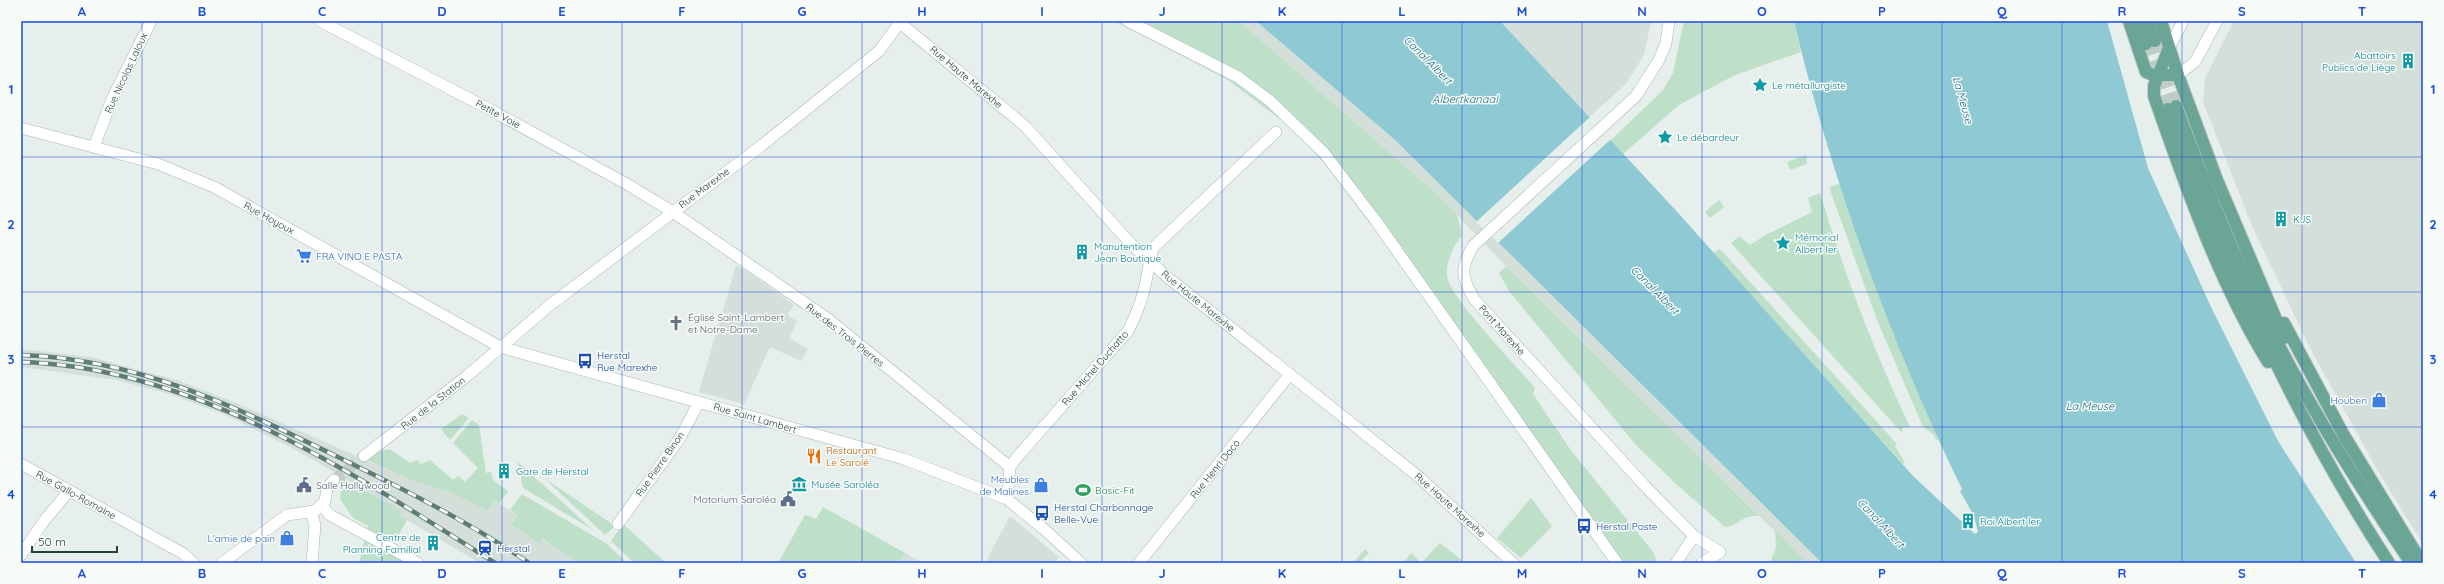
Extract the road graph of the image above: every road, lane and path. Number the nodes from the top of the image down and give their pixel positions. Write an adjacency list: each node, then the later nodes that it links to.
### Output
1 (151, 21): 17 (street, Rue Nicolas Laloux)
2 (320, 21): 18 (street, Petite Voie)
3 (1128, 21): 45 (street)
4 (1669, 21): 35 (street, Pont Marexhe)
5 (2129, 21): 13 (main road)
6 (2140, 21): 7 (main road)
7 (2148, 21)
8 (2161, 21): 12 (main road)
9 (2183, 21): 12 (street)
10 (2217, 21): 14 (street)
11 (900, 22): 18 (street, Rue Marexhe); 19 (street, Rue Haute Marexhe)
12 (2169, 48): 13 (main road); 14 (main road)
13 (2158, 75): 14 (main road); 24 (main road)
14 (2178, 75): 20 (main road)
15 (21, 128): 17 (street, Rue Hoyoux)
16 (1276, 132): 19 (street, Rue Michel Duchatto)
17 (94, 147): 21 (street, Rue Hoyoux)
18 (673, 212): 21 (street, Rue Marexhe); 28 (street, Rue des Trois Pierres)
19 (1148, 260): 22 (street, Rue Haute Marexhe); 28 (street, Rue Michel Duchatto)
20 (2264, 287): 27 (main road); 37 (main road)
21 (500, 347): 23 (street, Rue Saint Lambert); 25 (street, Rue de la Station)
22 (1290, 374): 43 (street, Rue Henri Daco); 44 (street, Rue Haute Marexhe)
23 (699, 402): 31 (street, Rue Saint Lambert); 34 (street, Rue Pierre Binon)
24 (2299, 410): 27 (main road); 48 (main road)
25 (364, 456)
26 (21, 464): 30 (street, Rue Gallo-Romaine)
27 (2347, 464): 37 (main road)
28 (1010, 467): 31 (street)
29 (331, 484): 32 (street)
30 (68, 492): 36 (street); 38 (street, Rue Gallo-Romaine)
31 (1006, 499): 42 (street, Rue Saint Lambert)
32 (322, 506): 33 (street); 41 (street)
33 (310, 512): 39 (street); 40 (street)
34 (618, 524)
35 (1694, 536): 46 (street); 47 (street, Pont Marexhe)
36 (21, 555)
37 (2418, 557)
38 (193, 563)
39 (222, 563)
40 (312, 563)
41 (418, 563)
42 (1082, 563)
43 (1139, 563)
44 (1513, 563)
45 (1617, 563)
46 (1676, 563)
47 (1702, 563)
48 (2389, 563)

